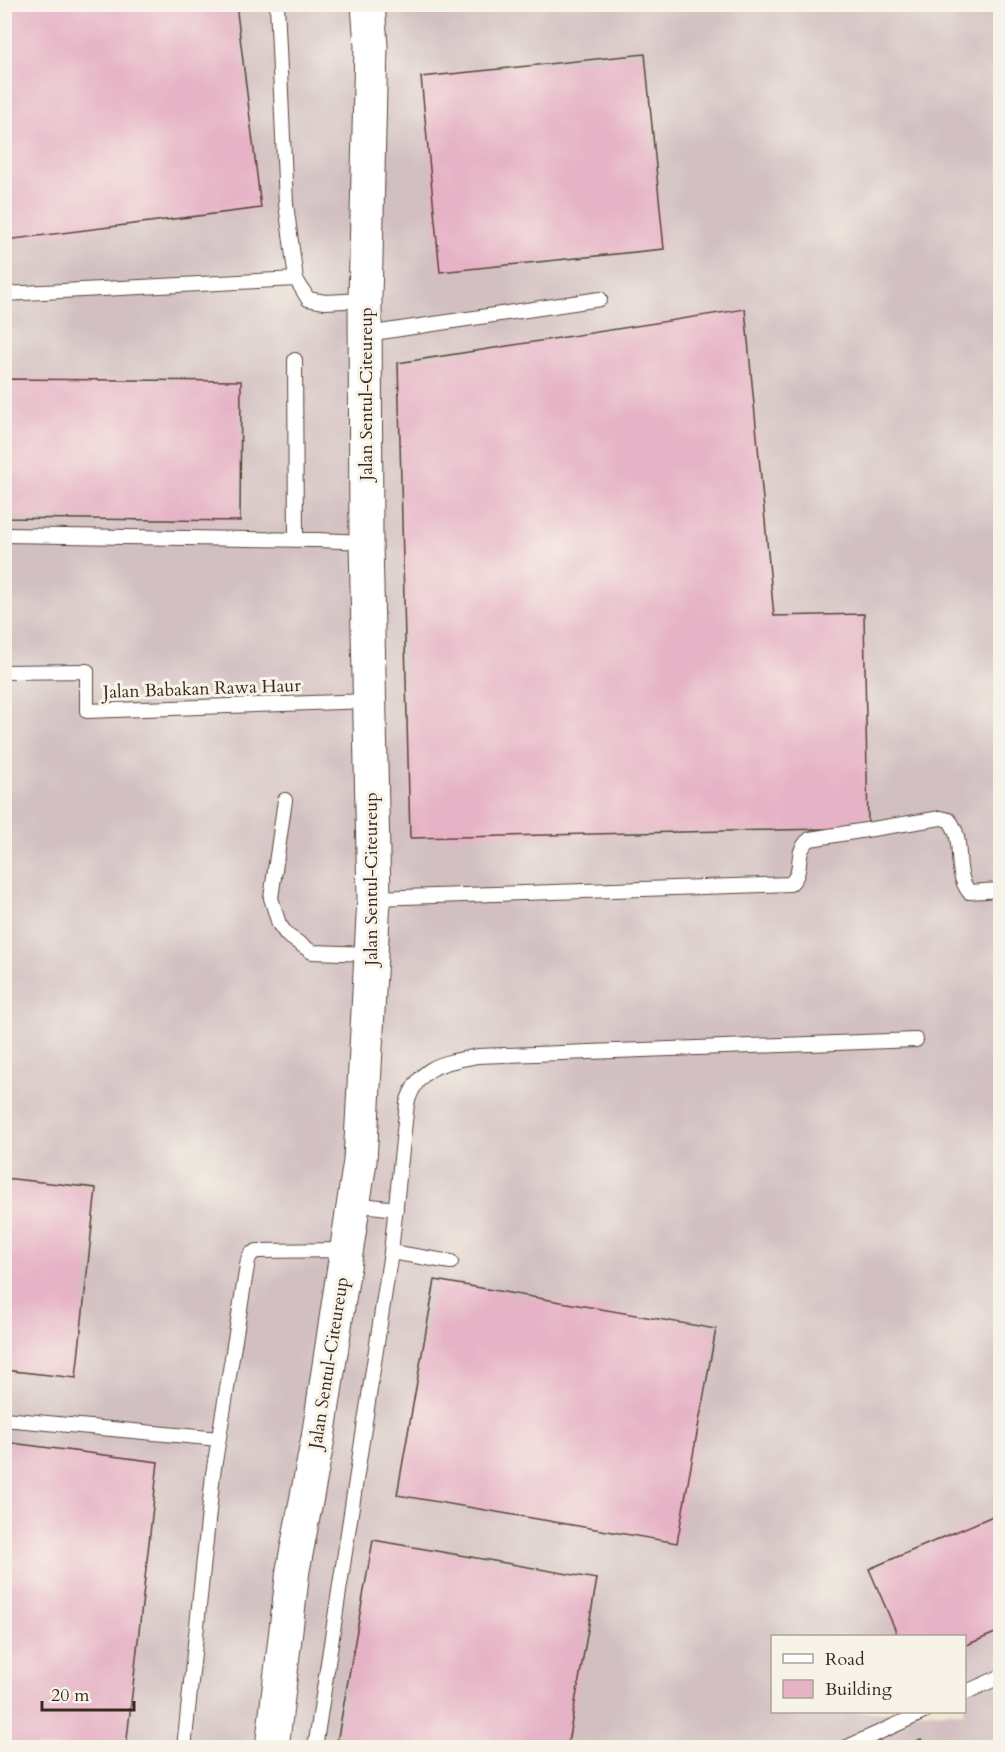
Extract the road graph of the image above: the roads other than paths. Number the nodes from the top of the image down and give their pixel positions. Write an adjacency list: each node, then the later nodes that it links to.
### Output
1 (277, 4): 3 (lane)
2 (368, 4): 6 (street, Jalan Sentul-Citeureup)
3 (296, 279): 4 (lane); 6 (lane)
4 (4, 294)
5 (600, 299): 7 (lane)
6 (365, 300): 7 (street, Jalan Sentul-Citeureup)
7 (367, 334): 11 (street, Jalan Sentul-Citeureup)
8 (295, 360): 10 (lane)
9 (4, 535): 10 (lane)
10 (296, 540): 11 (lane)
11 (366, 542): 13 (street, Jalan Sentul-Citeureup)
12 (4, 672): 13 (lane, Jalan Babakan Rawa Haur)
13 (369, 701): 16 (street, Jalan Sentul-Citeureup)
14 (285, 800): 17 (lane)
15 (1000, 890): 16 (lane)
16 (374, 898): 17 (street, Jalan Sentul-Citeureup)
17 (372, 954): 19 (street, Jalan Sentul-Citeureup)
18 (915, 1040): 20 (lane)
19 (354, 1204): 20 (lane); 21 (street, Jalan Sentul-Citeureup)
20 (396, 1209): 22 (lane)
21 (348, 1250): 25 (lane); 30 (street, Jalan Sentul-Citeureup)
22 (391, 1252): 23 (lane); 31 (lane)
23 (451, 1262)
24 (4, 1419): 25 (lane)
25 (219, 1439): 29 (lane)
26 (1000, 1677): 27 (lane)
27 (966, 1692)
28 (922, 1713): 32 (lane)
29 (184, 1748)
30 (272, 1748)
31 (315, 1748)
32 (845, 1748)

